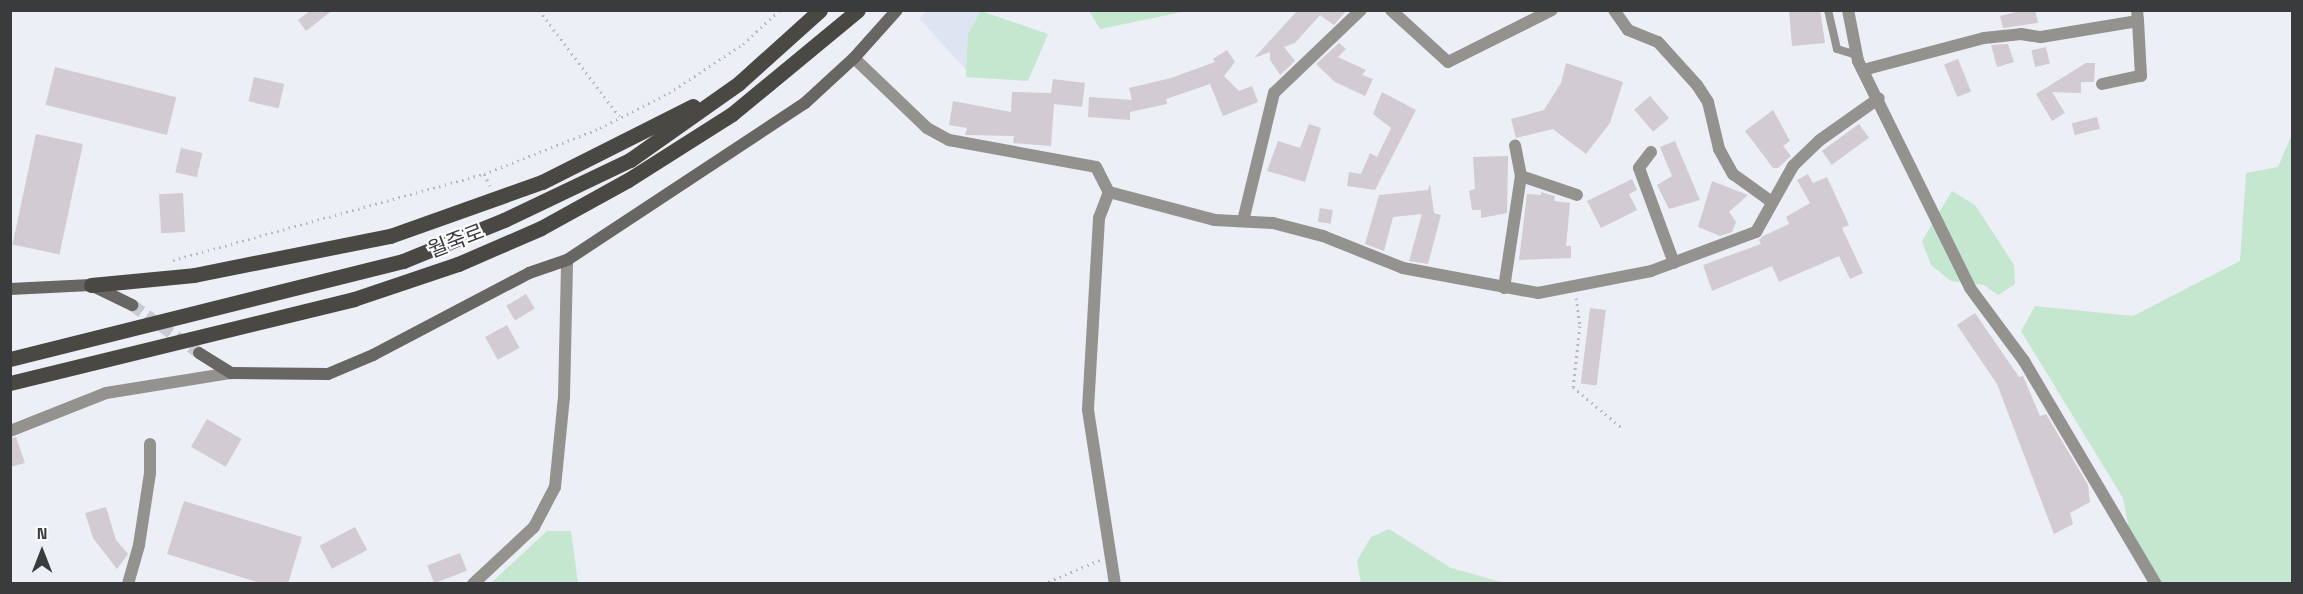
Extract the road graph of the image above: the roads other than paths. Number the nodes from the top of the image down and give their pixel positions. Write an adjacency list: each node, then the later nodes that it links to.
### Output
1 (820, 10): 14 (main road, 월죽로)
2 (858, 10): 33 (main road, 월죽로)
3 (897, 10): 12 (street)
4 (1391, 10): 5 (street)
5 (1552, 10)
6 (1614, 10): 22 (street)
7 (1828, 10): 11 (lane)
8 (1848, 10): 11 (street)
9 (1359, 12): 23 (street)
10 (2137, 16): 13 (street); 15 (street)
11 (1857, 55): 13 (street)
12 (854, 58): 20 (street); 24 (street)
13 (1863, 70): 16 (street)
14 (739, 83): 26 (main road); 31 (main road, 월죽로)
15 (2102, 84)
16 (1879, 99): 22 (street); 39 (street)
17 (1515, 146): 19 (street)
18 (1651, 152): 25 (street)
19 (1521, 176): 21 (street); 27 (street)
20 (1109, 192): 23 (street); 38 (street)
21 (1577, 195)
22 (1772, 202): 25 (street)
23 (1243, 221): 27 (street)
24 (567, 260): 32 (street); 37 (street)
25 (1674, 263): 27 (street)
26 (91, 285): 28 (street); 29 (street)
27 (1504, 288)
28 (10, 289)
29 (132, 305)
30 (199, 353): 32 (street)
31 (10, 359)
32 (231, 373): 34 (street)
33 (10, 382)
34 (10, 431)
35 (150, 444): 36 (street)
36 (128, 584)
37 (473, 584)
38 (1115, 584)
39 (2156, 584)

